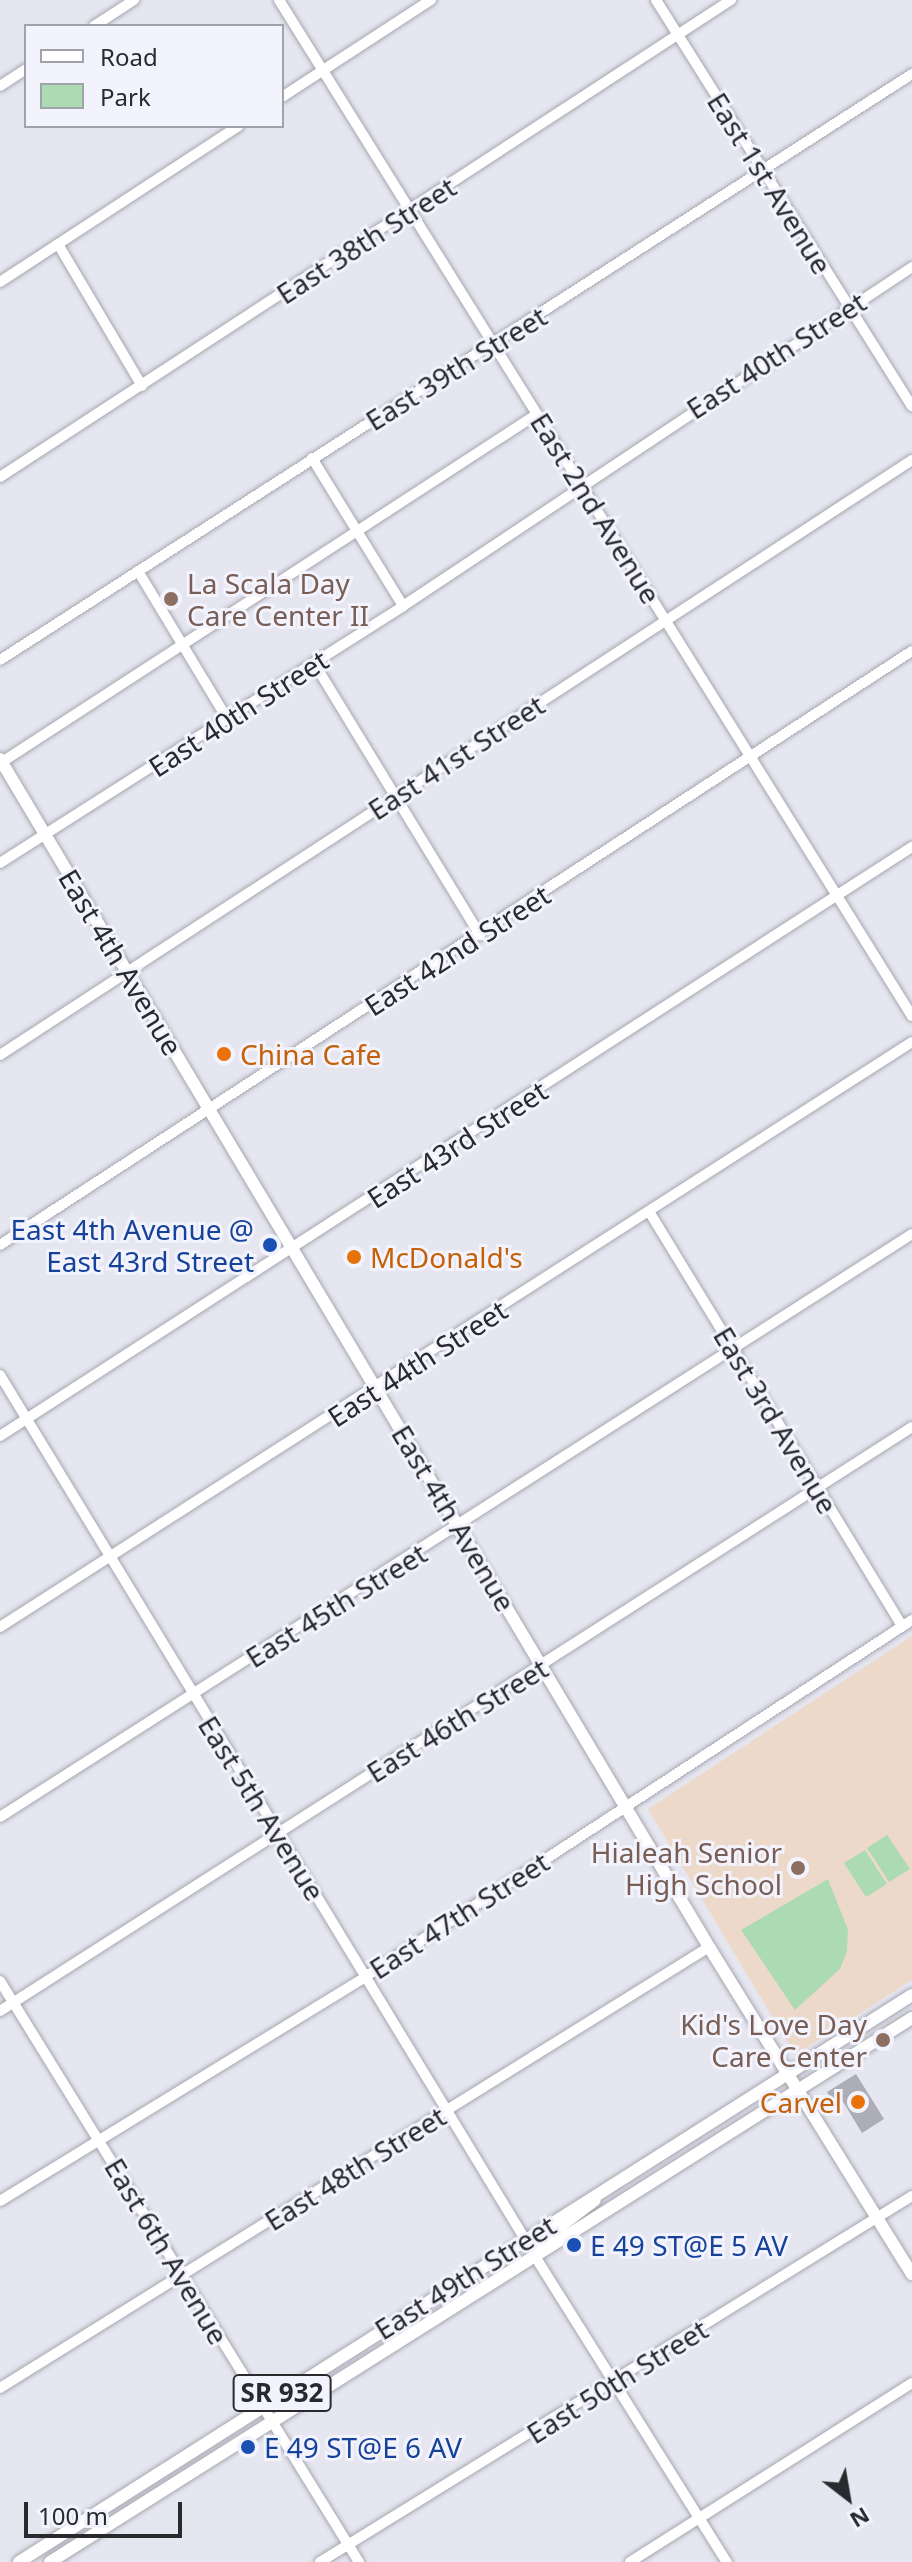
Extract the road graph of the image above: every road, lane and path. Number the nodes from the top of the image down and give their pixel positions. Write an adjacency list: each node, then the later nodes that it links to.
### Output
1 (134, 0): 6 (street)
2 (279, 0): 9 (street, East 2nd Avenue)
3 (431, 0): 9 (street)
4 (656, 0): 7 (street, East 1st Avenue)
5 (731, 0): 7 (street, East 38th Street)
6 (97, 24)
7 (678, 34): 14 (street, East 1st Avenue); 15 (street, East 38th Street)
8 (24, 70): 11 (street)
9 (322, 71): 12 (street); 15 (street, East 2nd Avenue)
10 (912, 74): 14 (street, East 39th Street)
11 (0, 86)
12 (284, 96)
13 (235, 128): 16 (street)
14 (761, 171): 19 (street, East 1st Avenue); 20 (street, East 39th Street)
15 (409, 209): 20 (street, East 2nd Avenue); 21 (street, East 38th Street)
16 (58, 244): 18 (street); 21 (street)
17 (912, 267): 19 (street, East 40th Street)
18 (0, 282)
19 (848, 307): 22 (street, East 1st Avenue); 27 (street, East 40th Street)
20 (494, 345): 23 (street, East 2nd Avenue); 24 (street, East 39th Street)
21 (142, 386): 26 (street, East 38th Street)
22 (912, 406)
23 (537, 414): 27 (street, East 2nd Avenue); 28 (street)
24 (312, 458): 28 (street); 29 (street, East 39th Street)
25 (912, 460): 31 (street, East 41st Street)
26 (0, 477)
27 (581, 485): 30 (street, East 40th Street); 31 (street, East 2nd Avenue)
28 (358, 532): 30 (street); 32 (street)
29 (138, 571): 32 (street); 34 (street, East 39th Street)
30 (403, 606): 35 (street, East 40th Street)
31 (666, 619): 37 (street, East 2nd Avenue); 39 (street, East 41st Street)
32 (183, 646): 36 (street); 38 (street)
33 (912, 651): 37 (street, East 42nd Street)
34 (0, 660)
35 (314, 663): 36 (street, East 40th Street); 39 (street)
36 (228, 720): 40 (street, East 40th Street)
37 (750, 755): 43 (street, East 2nd Avenue); 44 (street, East 42nd Street)
38 (1, 760): 40 (main road, East 4th Avenue)
39 (396, 796): 44 (street); 45 (street, East 41st Street)
40 (47, 837): 42 (street, East 40th Street); 45 (main road, East 4th Avenue)
41 (912, 847): 43 (street, East 43rd Street)
42 (0, 863)
43 (836, 897): 46 (street, East 2nd Avenue); 53 (street, East 43rd Street)
44 (480, 935): 49 (street, East 42nd Street)
45 (127, 971): 48 (street, East 41st Street); 49 (main road, East 4th Avenue)
46 (912, 1016)
47 (912, 1042): 50 (street, East 44th Street)
48 (0, 1055)
49 (211, 1112): 52 (street, East 42nd Street); 53 (main road, East 4th Avenue)
50 (650, 1213): 54 (street, East 3rd Avenue); 56 (street, East 44th Street)
51 (912, 1234): 54 (street, East 45th Street)
52 (0, 1245)
53 (294, 1251): 56 (main road, East 4th Avenue); 57 (street, East 43rd Street)
54 (733, 1349): 60 (street, East 3rd Avenue); 61 (street, East 45th Street)
55 (0, 1375): 57 (street, East 5th Avenue)
56 (377, 1390): 61 (main road, East 4th Avenue); 62 (street, East 44th Street)
57 (26, 1419): 59 (street, East 43rd Street); 62 (street, East 5th Avenue)
58 (912, 1427): 60 (street, East 46th Street)
59 (0, 1436)
60 (818, 1489): 63 (street, East 3rd Avenue); 65 (street, East 46th Street)
61 (459, 1527): 65 (main road, East 4th Avenue); 66 (street, East 45th Street)
62 (111, 1556): 64 (street, East 44th Street); 66 (street, East 5th Avenue)
63 (907, 1623): 67 (street, East 47th Street)
64 (0, 1627)
65 (542, 1666): 67 (main road, East 4th Avenue); 69 (street, East 46th Street)
66 (193, 1696): 68 (street, East 45th Street); 69 (street, East 5th Avenue)
67 (625, 1806): 70 (main road, East 4th Avenue); 71 (street, East 47th Street)
68 (0, 1817)
69 (278, 1832): 71 (street, East 5th Avenue); 74 (street, East 46th Street)
70 (709, 1947): 77 (main road, East 4th Avenue); 79 (street, East 48th Street)
71 (365, 1977): 79 (street, East 5th Avenue); 80 (street, East 47th Street)
72 (0, 1981): 74 (street, East 6th Avenue)
73 (912, 1995): 77 (main road, East 49th Street / SR 932)
74 (13, 2002): 75 (street, East 46th Street); 80 (street, East 6th Avenue)
75 (0, 2011)
76 (912, 2018): 78 (main road, East 49th Street / SR 932)
77 (786, 2075): 78 (main road, East 4th Avenue); 81 (main road, East 49th Street / SR 932)
78 (797, 2093): 84 (main road, East 4th Avenue); 86 (main road, East 49th Street / SR 932)
79 (444, 2112): 85 (street, East 5th Avenue); 88 (street, East 48th Street)
80 (97, 2139): 83 (street, East 47th Street); 88 (street, East 6th Avenue)
81 (598, 2193): 85 (main road, East 49th Street / SR 932); 86 (main road)
82 (912, 2196): 84 (street, East 50th Street)
83 (0, 2201)
84 (877, 2219): 87 (main road, East 4th Avenue); 91 (street, East 50th Street)
85 (525, 2239): 89 (main road); 93 (main road, East 49th Street / SR 932)
86 (536, 2258): 89 (main road, East 49th Street / SR 932); 91 (street)
87 (912, 2274)
88 (182, 2276): 92 (street, East 48th Street); 93 (street, East 6th Avenue)
89 (451, 2310): 94 (main road, East 49th Street / SR 932)
90 (912, 2383): 95 (street)
91 (615, 2384): 95 (street); 96 (street, East 50th Street)
92 (0, 2388)
93 (260, 2407): 94 (street, East 6th Avenue); 97 (main road, East 49th Street / SR 932)
94 (270, 2422): 96 (street, East 6th Avenue); 98 (main road, East 49th Street / SR 932)
95 (699, 2518): 101 (street); 102 (street)
96 (348, 2544): 99 (street, East 50th Street); 100 (street, East 6th Avenue)
97 (19, 2562)
98 (50, 2562)
99 (320, 2562)
100 (359, 2562)
101 (630, 2562)
102 (727, 2562)

